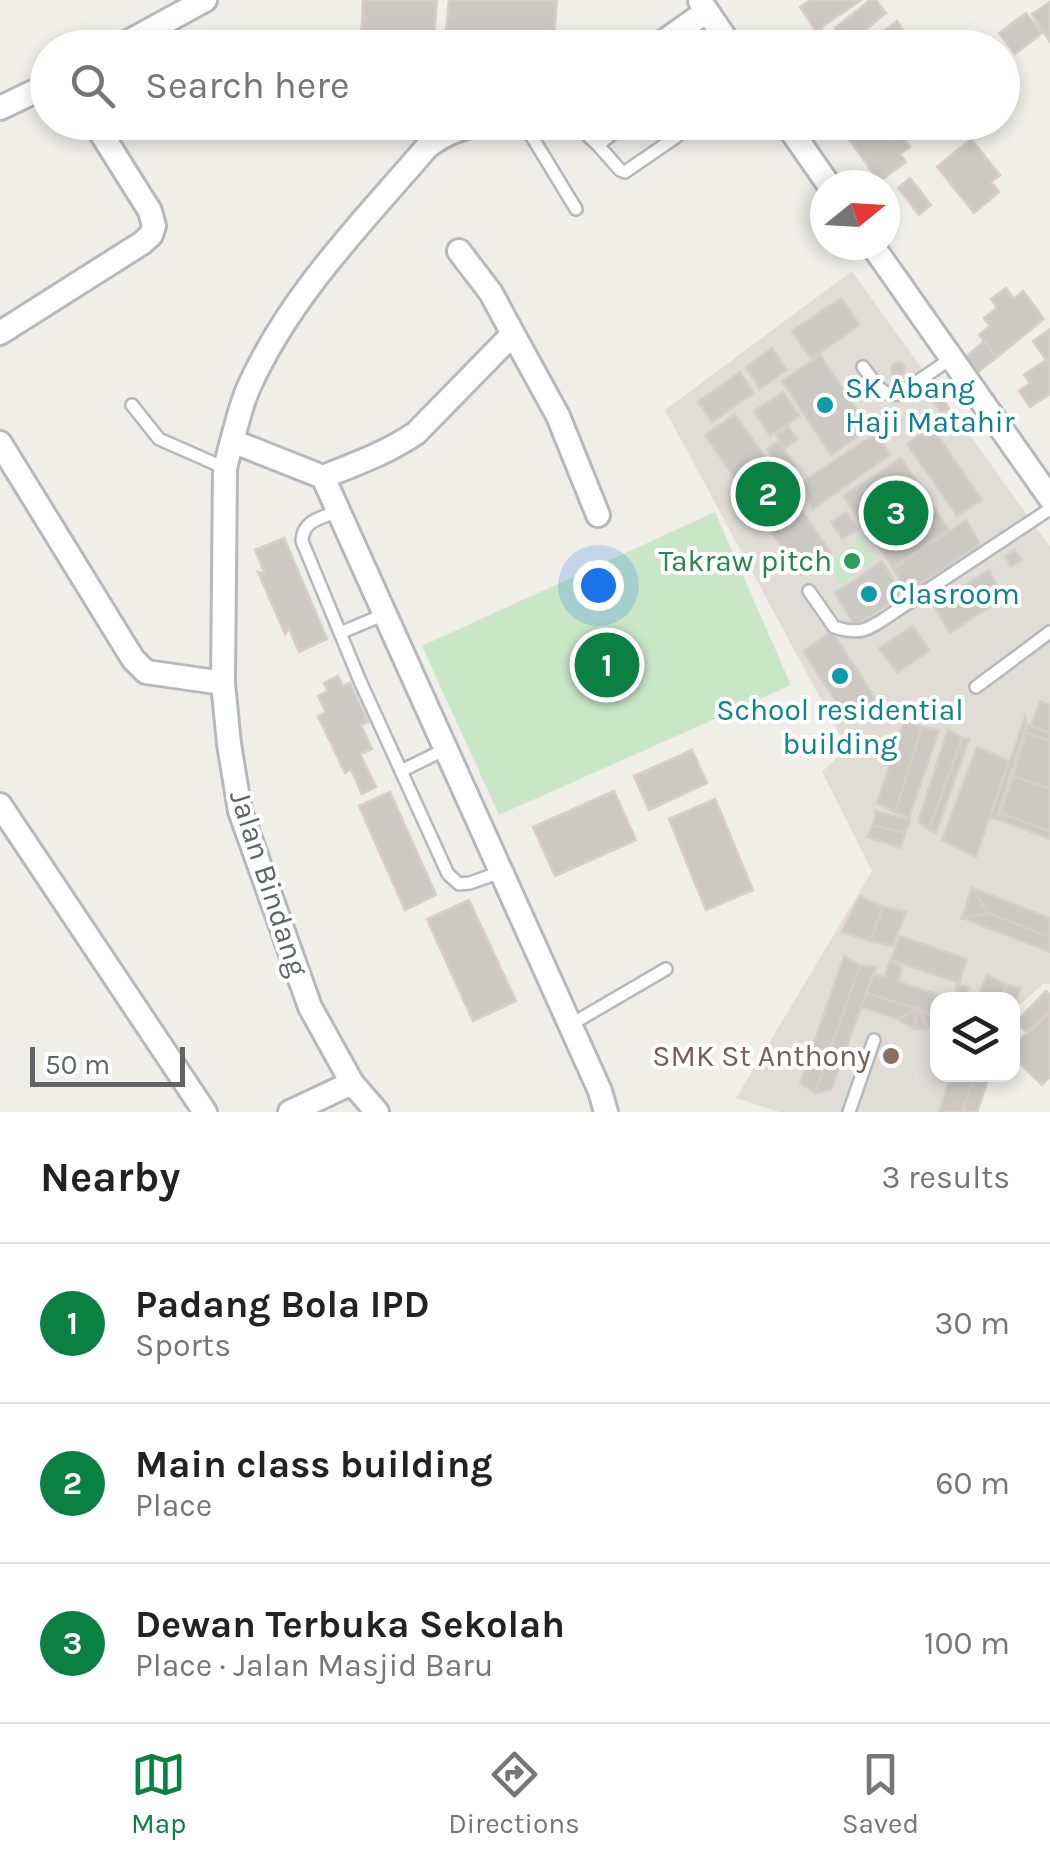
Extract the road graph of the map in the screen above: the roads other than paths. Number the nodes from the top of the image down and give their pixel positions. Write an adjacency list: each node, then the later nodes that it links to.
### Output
1 (205, 0): 3 (street)
2 (703, 6): 5 (street); 6 (street)
3 (176, 7): 4 (street)
4 (143, 30)
5 (676, 30)
6 (720, 30)
7 (30, 93): 8 (street)
8 (0, 108)
9 (105, 140): 21 (street)
10 (437, 140): 26 (street, Jalan Bindang)
11 (534, 140): 18 (lane)
12 (592, 140): 16 (lane)
13 (605, 140): 16 (lane)
14 (672, 140): 16 (lane)
15 (798, 140): 17 (street)
16 (598, 145)
17 (819, 170)
18 (576, 209)
19 (458, 251): 22 (street)
20 (883, 260): 23 (street)
21 (0, 333)
22 (512, 334): 29 (street); 33 (street)
23 (952, 358): 24 (lane); 30 (street)
24 (863, 367)
25 (132, 405): 28 (lane)
26 (232, 441): 28 (street, Jalan Bindang); 29 (street)
27 (0, 444): 38 (street)
28 (225, 468): 38 (street, Jalan Bindang)
29 (323, 476): 32 (street)
30 (1050, 498)
31 (1050, 510): 34 (lane)
32 (338, 511): 35 (street); 37 (lane)
33 (598, 514)
34 (809, 591)
35 (385, 614): 37 (lane); 40 (street)
36 (1050, 632): 39 (lane)
37 (340, 634): 41 (lane)
38 (223, 683): 47 (street, Jalan Bindang)
39 (976, 687)
40 (446, 750): 41 (lane); 43 (street)
41 (401, 771): 43 (lane)
42 (0, 805): 48 (street)
43 (502, 872): 45 (street)
44 (666, 969): 45 (lane)
45 (570, 1025): 51 (street)
46 (874, 1040): 52 (lane)
47 (352, 1082): 49 (street); 50 (street, Jalan Bindang)
48 (208, 1111)
49 (290, 1112)
50 (377, 1112)
51 (606, 1112)
52 (849, 1112)

